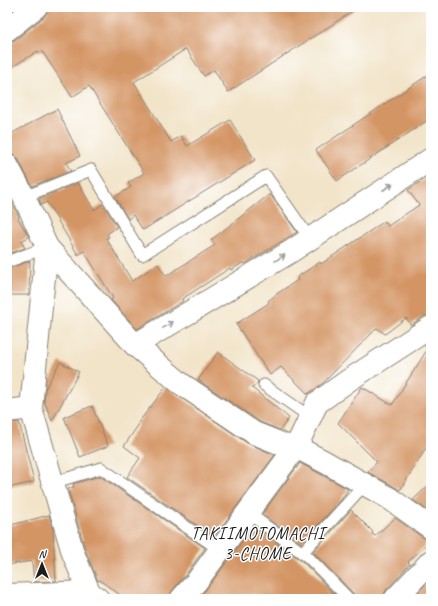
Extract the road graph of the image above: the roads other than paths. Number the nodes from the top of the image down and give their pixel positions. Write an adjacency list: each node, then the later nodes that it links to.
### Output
1 (36, 7): 2 (street)
2 (7, 30)
3 (431, 159): 6 (street, one-way to 3)
4 (7, 165): 5 (street)
5 (24, 197): 6 (lane); 7 (street)
6 (310, 239): 10 (street, one-way to 6)
7 (47, 247): 8 (lane); 10 (street); 12 (street)
8 (7, 262)
9 (431, 328): 14 (street)
10 (135, 345): 15 (street)
11 (264, 385): 14 (lane)
12 (31, 408): 13 (street); 16 (street)
13 (7, 411)
14 (310, 417): 15 (street)
15 (296, 447): 17 (street); 18 (street)
16 (52, 483): 20 (lane); 24 (street)
17 (365, 484): 19 (street); 21 (lane)
18 (247, 512): 20 (street); 21 (lane)
19 (431, 528)
20 (220, 550): 25 (street)
21 (302, 553): 26 (lane)
22 (431, 561): 27 (street)
23 (7, 595): 24 (street)
24 (94, 595)
25 (181, 599)
26 (349, 599)
27 (395, 599)

